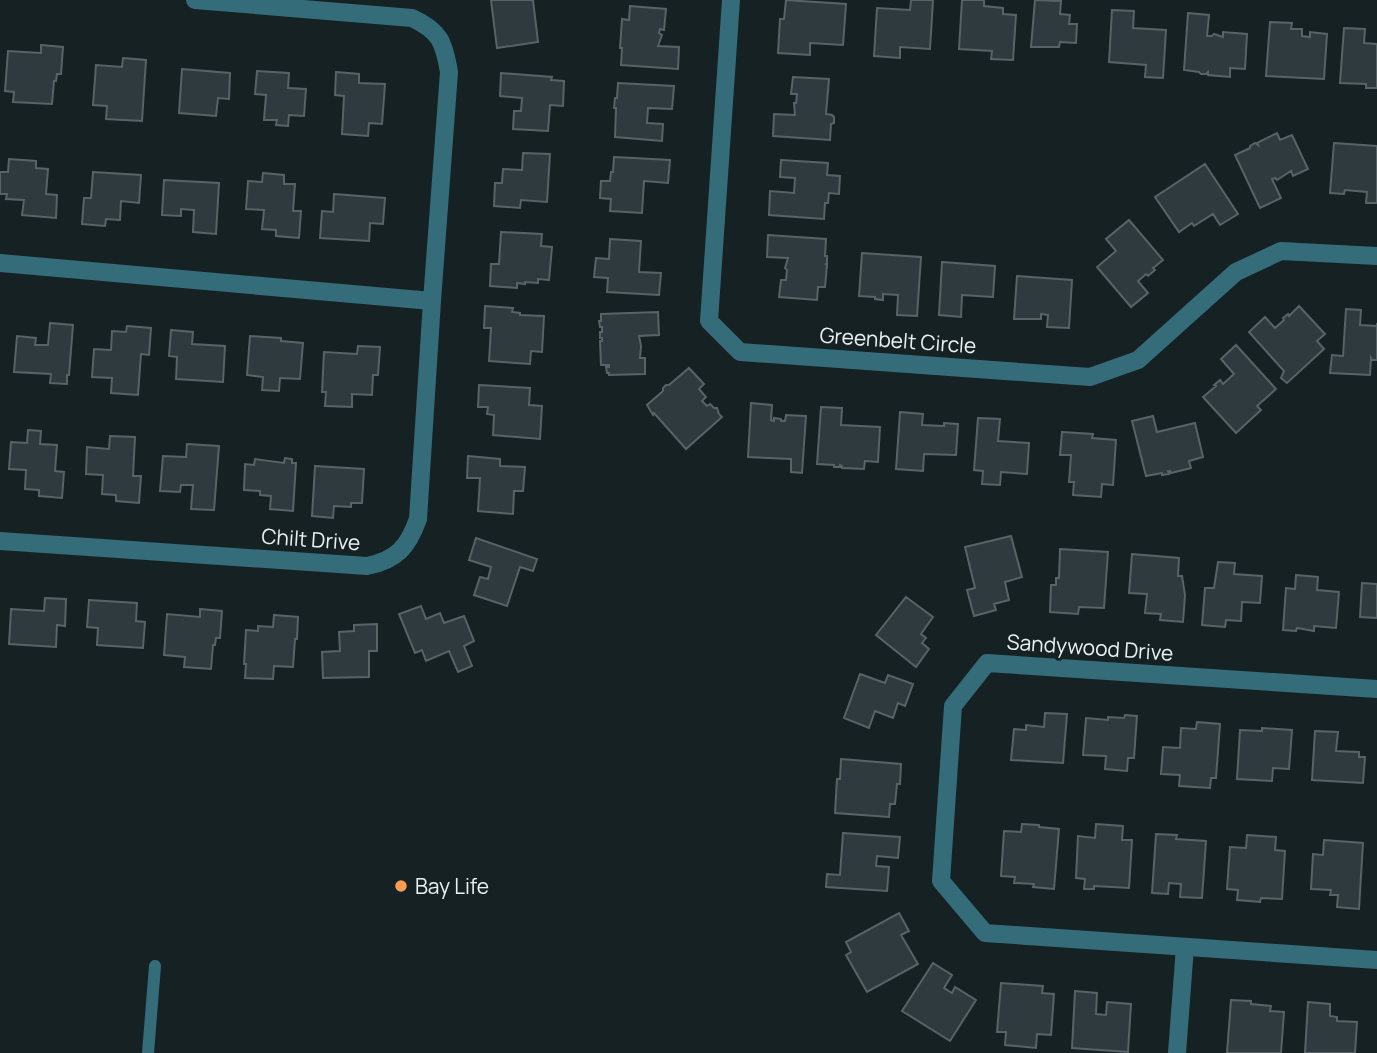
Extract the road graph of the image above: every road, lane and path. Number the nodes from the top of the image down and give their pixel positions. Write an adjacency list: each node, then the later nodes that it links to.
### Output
1 (195, 0): 3 (street, Chilt Drive)
2 (731, 0): 4 (street, Greenbelt Circle)
3 (216, 1): 6 (street, Chilt Drive)
4 (1377, 256)
5 (0, 263): 6 (street)
6 (432, 300): 7 (street, Chilt Drive)
7 (0, 541)
8 (1377, 689): 9 (street, Sandywood Drive)
9 (1185, 947): 10 (street, Sandywood Drive); 13 (street)
10 (1377, 960)
11 (155, 966): 12 (lane)
12 (148, 1053)
13 (1177, 1053)

